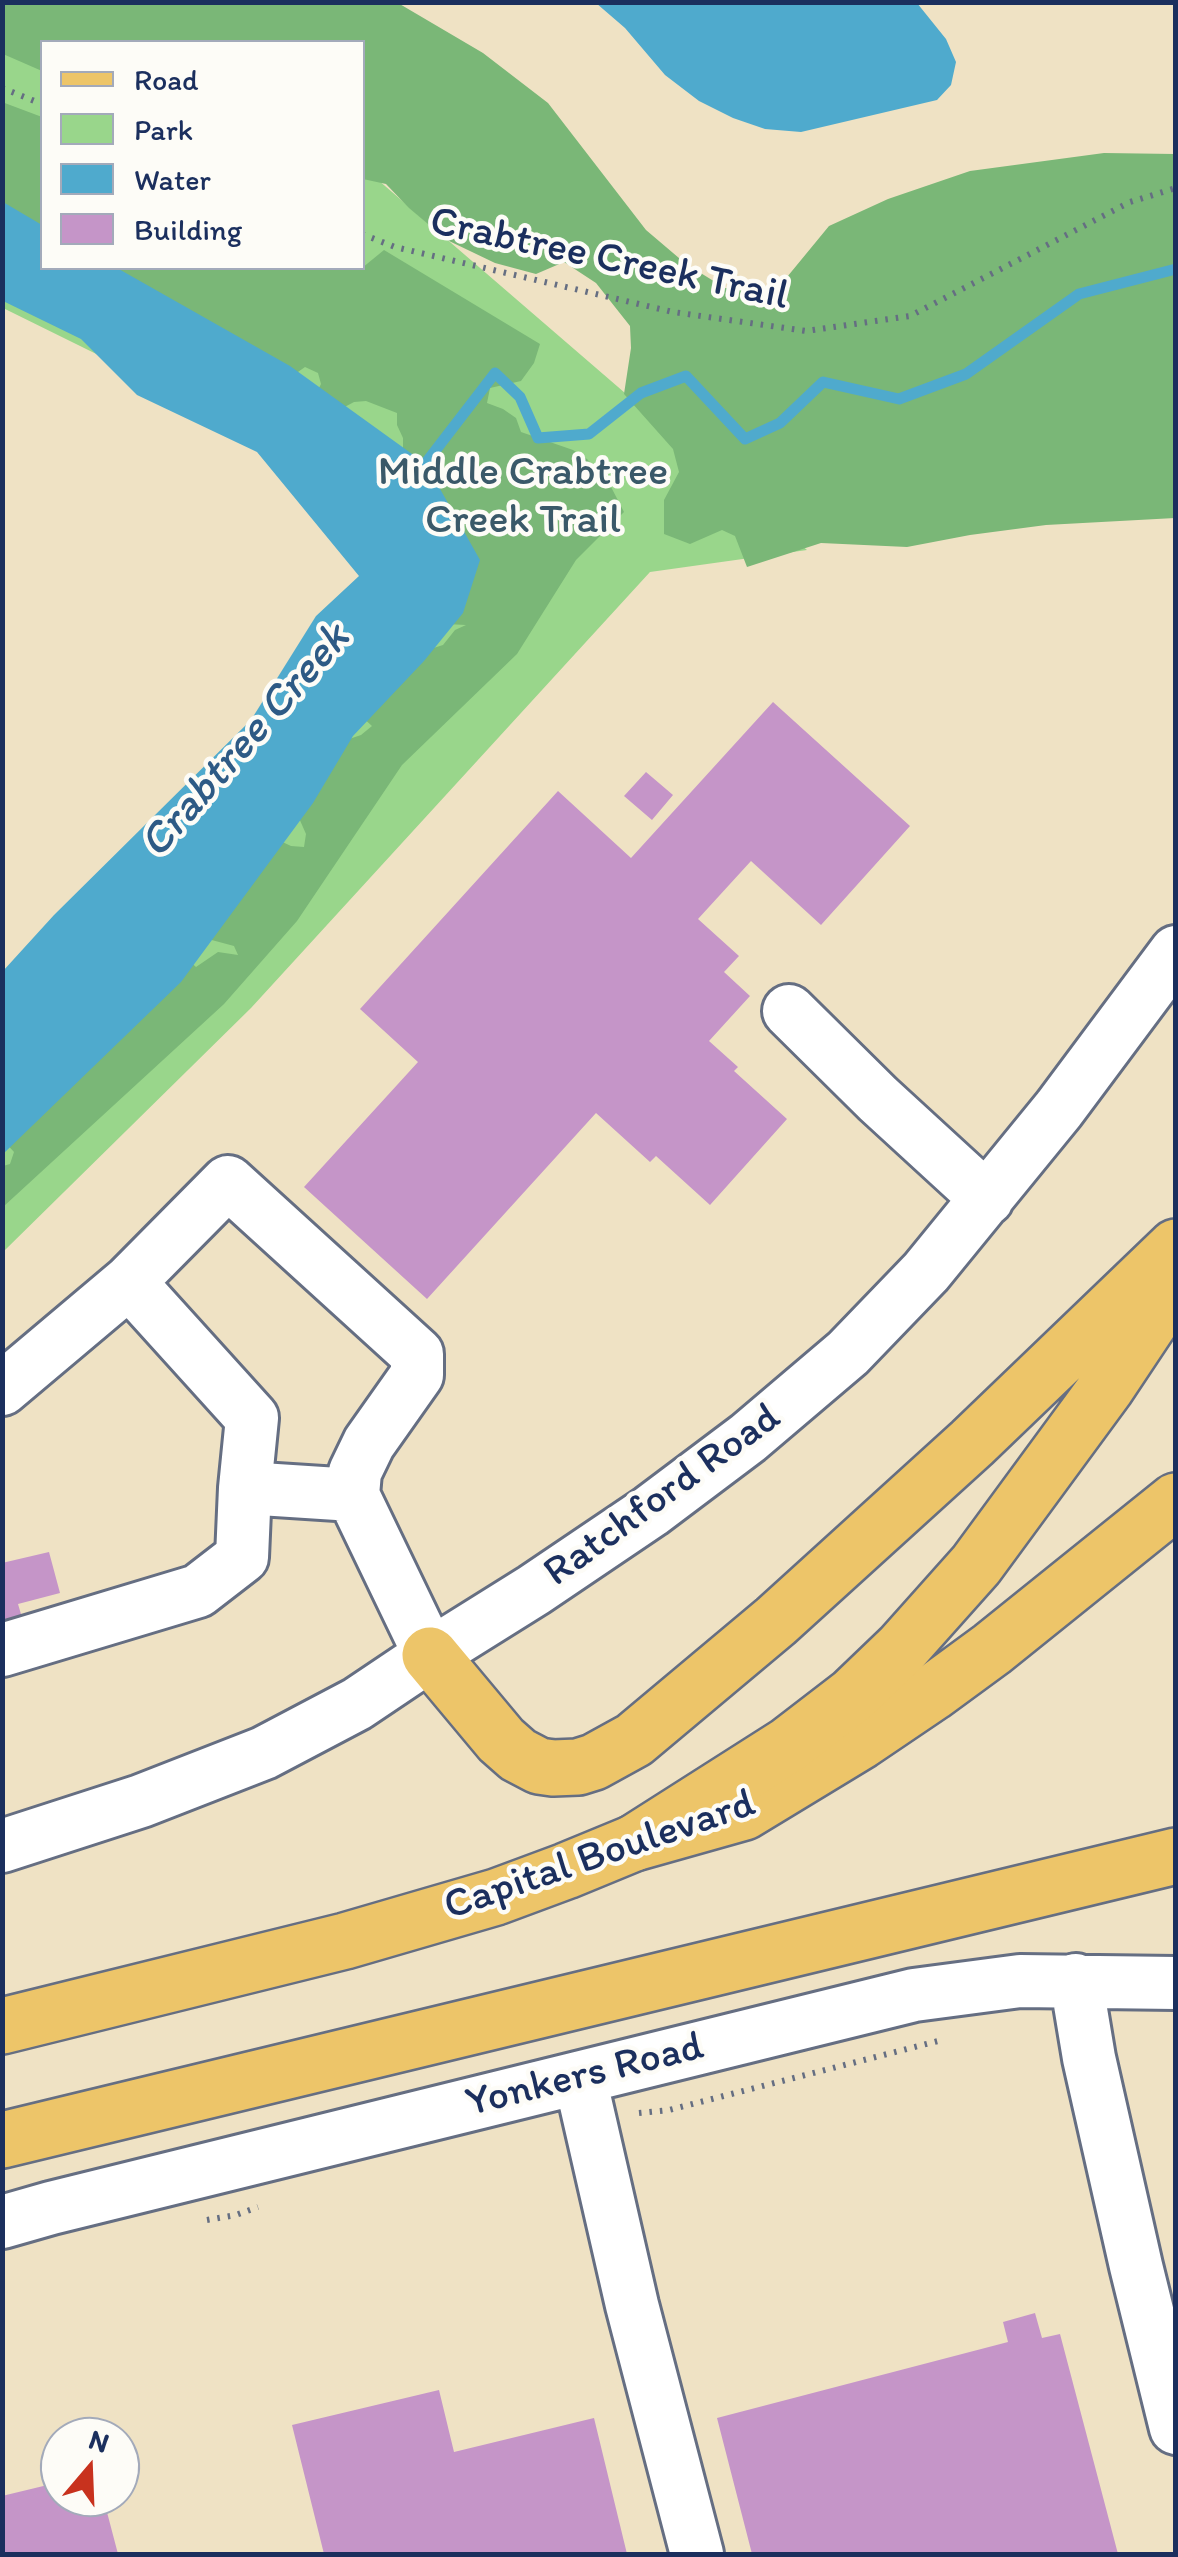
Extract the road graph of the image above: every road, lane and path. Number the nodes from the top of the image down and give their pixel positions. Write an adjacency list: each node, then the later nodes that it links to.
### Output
1 (2, 88): 2 (path)
2 (40, 103)
3 (1176, 188): 4 (path, Crabtree Creek Trail)
4 (365, 235)
5 (1176, 952): 7 (street, Ratchford Road)
6 (789, 1011): 7 (street)
7 (988, 1199): 16 (street, Ratchford Road)
8 (1176, 1248): 16 (main road)
9 (129, 1282): 11 (street); 12 (street); 13 (street)
10 (1176, 1283): 17 (main road)
11 (2, 1389)
12 (245, 1488): 13 (street); 15 (street)
13 (354, 1494): 16 (street)
14 (1176, 1501): 17 (main road, Capital Boulevard)
15 (2, 1650)
16 (430, 1655): 18 (street, Ratchford Road)
17 (634, 1843): 22 (main road, Capital Boulevard)
18 (2, 1846)
19 (1176, 1856): 26 (main road)
20 (1076, 1980): 21 (street, Yonkers Road); 24 (street, Yonkers Road); 28 (street)
21 (1176, 1983)
22 (2, 2026)
23 (952, 2038): 25 (path)
24 (580, 2078): 27 (street, Yonkers Road); 29 (street)
25 (634, 2114)
26 (2, 2140)
27 (2, 2222)
28 (1176, 2428)
29 (698, 2554)

